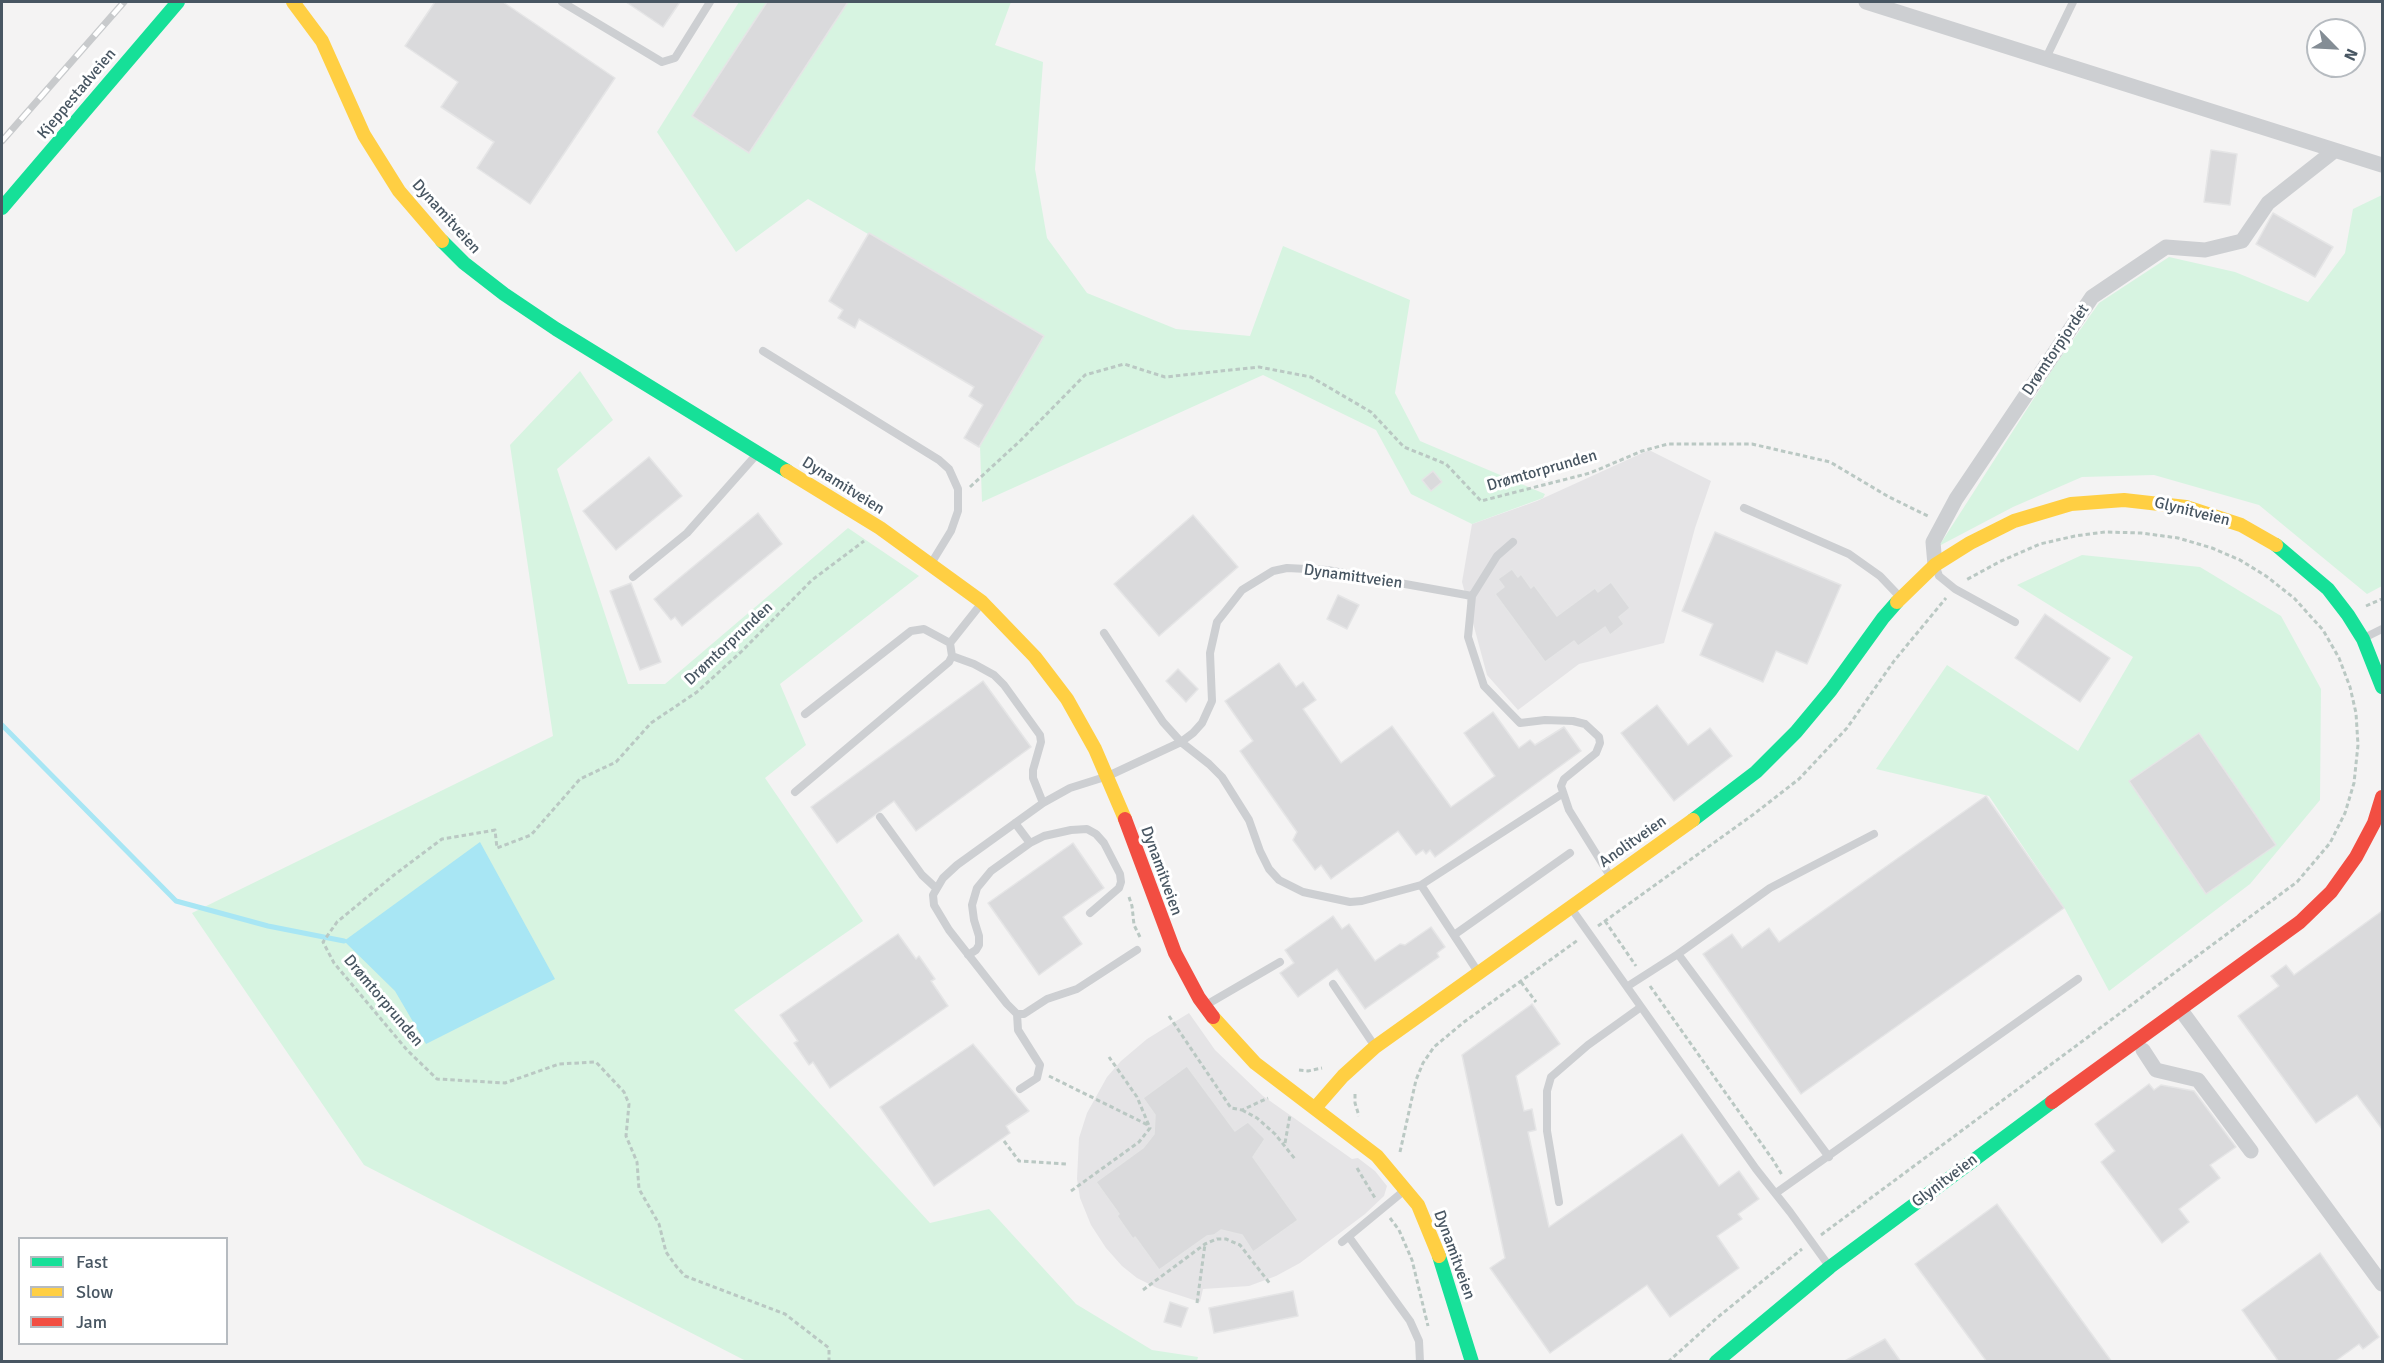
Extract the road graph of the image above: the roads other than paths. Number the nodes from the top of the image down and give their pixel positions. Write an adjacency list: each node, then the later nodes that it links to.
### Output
1 (178, 2): 10 (street, Kjeppestadveien)
2 (293, 2): 12 (street, Dynamitveien)
3 (565, 2): 4 (lane)
4 (710, 2)
5 (1866, 2): 7 (street)
6 (2073, 2): 7 (lane)
7 (2046, 58): 8 (street)
8 (2334, 152): 9 (street); 16 (street, Drømtorpjordet)
9 (2382, 165)
10 (2, 208)
11 (763, 351): 15 (lane)
12 (758, 453): 15 (street, Dynamitveien); 17 (lane)
13 (1744, 508): 19 (lane)
14 (1513, 542): 18 (lane)
15 (932, 563): 20 (street, Dynamitveien)
16 (1935, 566): 19 (street, Anolitveien); 21 (lane); 24 (street, Glynitveien)
17 (633, 577)
18 (1472, 596): 29 (lane, Dynamittveien); 32 (lane)
19 (1900, 597): 40 (street, Anolitveien)
20 (982, 602): 25 (lane); 30 (street, Dynamitveien)
21 (2016, 622)
22 (2382, 628): 24 (lane)
23 (1104, 633): 29 (lane)
24 (2363, 639): 27 (street, Glynitveien)
25 (950, 643): 26 (lane); 28 (lane)
26 (952, 656): 31 (lane); 34 (lane)
27 (2382, 687)
28 (805, 714)
29 (1181, 742): 30 (lane, Dynamittveien); 41 (lane)
30 (1108, 776): 34 (lane, Dynamittveien); 54 (street, Dynamitveien)
31 (795, 792)
32 (1562, 794): 40 (lane); 41 (lane)
33 (2382, 797): 56 (street, Glynitveien)
34 (1043, 803): 36 (lane, Dynamittveien)
35 (880, 817): 42 (lane)
36 (1015, 823): 38 (lane); 42 (lane, Dynamittveien)
37 (1874, 834): 47 (lane)
38 (1030, 843): 44 (lane); 48 (lane)
39 (1570, 852): 45 (lane)
40 (1611, 877): 43 (street, Anolitveien)
41 (1421, 885): 45 (lane)
42 (936, 888): 48 (lane)
43 (1570, 907): 50 (street, Anolitveien); 53 (lane)
44 (1090, 913)
45 (1454, 935): 50 (lane)
46 (1137, 950): 57 (lane)
47 (1678, 954): 53 (lane); 63 (lane)
48 (968, 955): 57 (lane)
49 (1280, 962): 54 (lane)
50 (1479, 973): 58 (street, Anolitveien)
51 (2078, 979): 63 (lane)
52 (1333, 984): 58 (lane)
53 (1628, 986): 55 (lane)
54 (1205, 1006): 61 (street, Dynamitveien)
55 (1641, 1007): 65 (lane); 66 (lane)
56 (2180, 1009): 69 (street, Glynitveien); 70 (street)
57 (1017, 1014): 60 (lane)
58 (1375, 1047): 61 (street, Anolitveien)
59 (2143, 1050): 62 (street)
60 (1020, 1089)
61 (1315, 1108): 64 (street, Dynamitveien)
62 (2251, 1151)
63 (1829, 1157): 65 (lane)
64 (1406, 1189): 67 (lane); 72 (street, Dynamitveien)
65 (1776, 1193): 69 (lane)
66 (1559, 1202)
67 (1349, 1237): 68 (lane); 71 (lane)
68 (1342, 1242)
69 (1830, 1267): 73 (street, Glynitveien)
70 (2382, 1284)
71 (1420, 1362)
72 (1472, 1362)
73 (1716, 1362)

